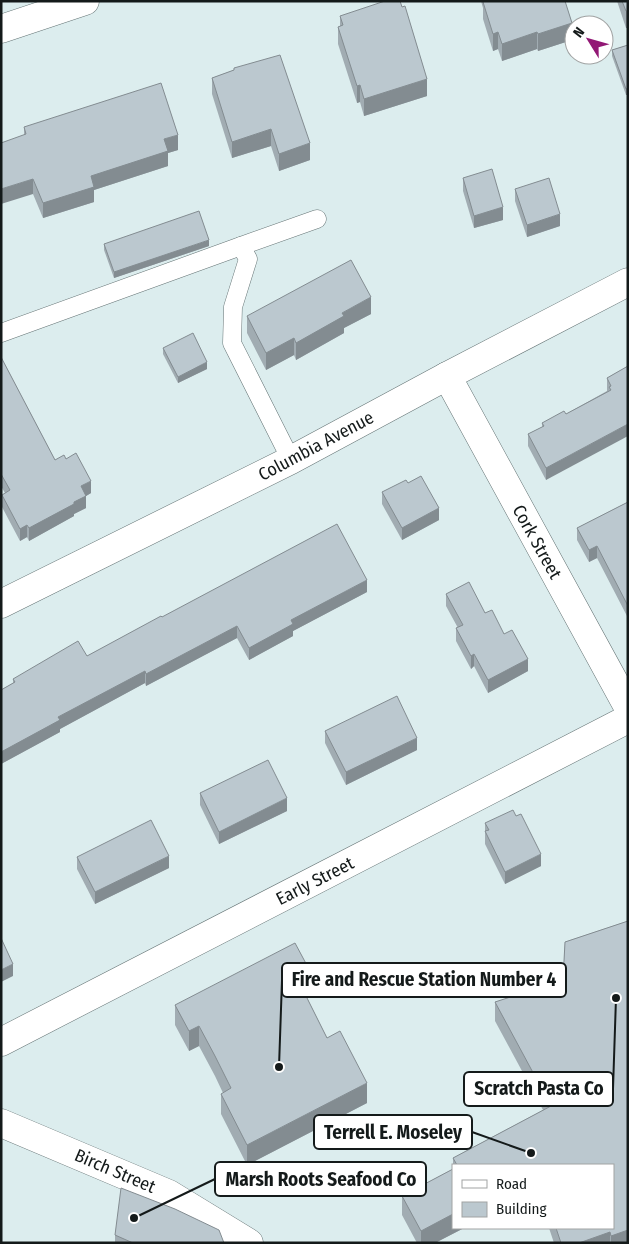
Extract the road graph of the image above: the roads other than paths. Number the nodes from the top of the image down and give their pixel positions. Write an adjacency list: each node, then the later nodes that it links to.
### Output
1 (85, 1): 2 (street)
2 (1, 29)
3 (317, 219): 4 (lane)
4 (240, 246): 6 (lane); 8 (lane)
5 (628, 282): 7 (street, Columbia Avenue)
6 (1, 333)
7 (447, 376): 8 (street, Columbia Avenue); 10 (street, Cork Street)
8 (291, 460): 9 (street, Columbia Avenue)
9 (1, 604)
10 (628, 708)
11 (628, 719): 12 (street, Early Street)
12 (1, 1042)
13 (1, 1123): 14 (street, Birch Street)
14 (249, 1243)

